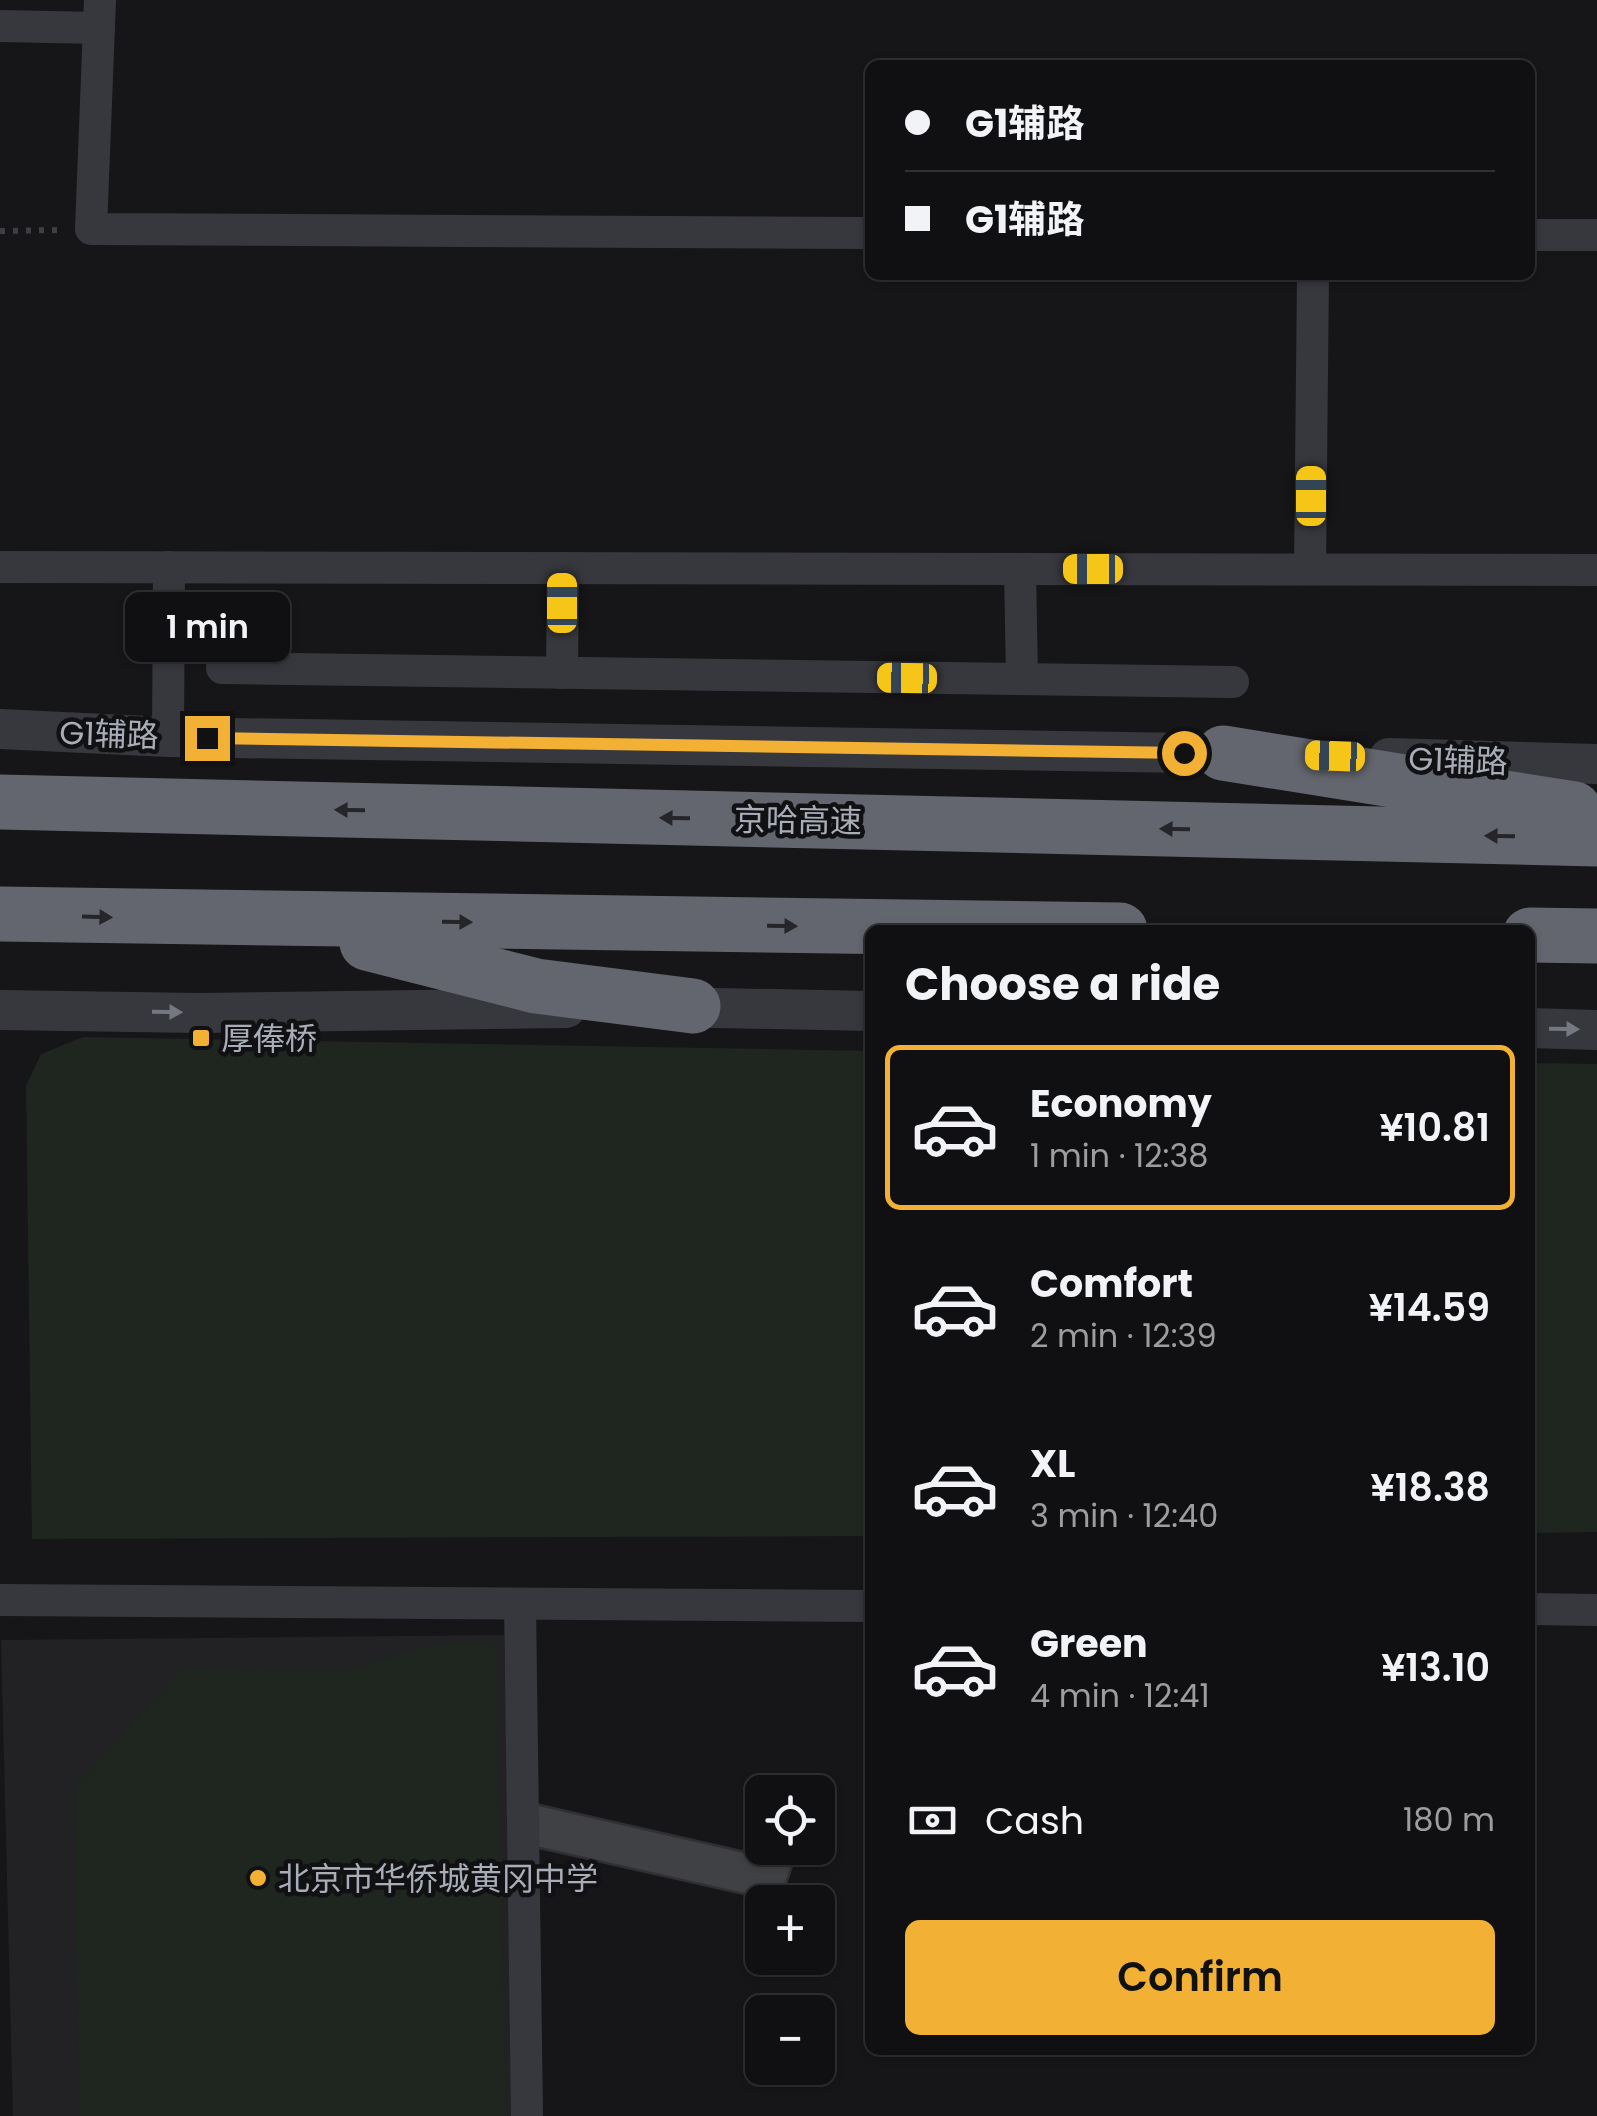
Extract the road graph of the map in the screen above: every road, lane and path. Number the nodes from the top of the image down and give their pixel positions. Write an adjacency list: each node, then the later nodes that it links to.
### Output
1 (100, 14): 2 (street); 3 (street)
2 (0, 26)
3 (91, 229): 4 (path); 5 (street)
4 (0, 232)
5 (865, 234)
6 (1597, 235): 7 (street)
7 (1535, 236)
8 (1313, 280): 13 (street)
9 (0, 567): 10 (street)
10 (168, 568): 11 (street); 20 (street)
11 (563, 568): 12 (street); 16 (street)
12 (1020, 569): 13 (street); 17 (street)
13 (1310, 570): 14 (street)
14 (1597, 570)
15 (222, 668): 16 (street)
16 (562, 673): 17 (street)
17 (1022, 679): 18 (street)
18 (1233, 682)
19 (0, 729): 20 (street, G1辅路)
20 (168, 737): 21 (street, G1辅路)
21 (1223, 753): 22 (street, G1辅路); 24 (highway)
22 (1597, 764)
23 (0, 802): 25 (highway, 京哈高速, one-way to 23)
24 (1597, 813)
25 (1597, 838)
26 (0, 914): 27 (highway, one-way to 27)
27 (165, 919): 28 (highway, one-way to 28); 31 (highway)
28 (865, 927)
29 (1535, 935): 30 (highway)
30 (1597, 936)
31 (692, 1006): 32 (street, one-way to 31); 33 (street)
32 (0, 1010)
33 (865, 1011)
34 (1535, 1028): 35 (street, one-way to 35)
35 (1597, 1030)
36 (0, 1600): 37 (street)
37 (520, 1604): 38 (street); 41 (street)
38 (865, 1606)
39 (1535, 1610): 40 (street)
40 (1597, 1610)
41 (527, 2116)

